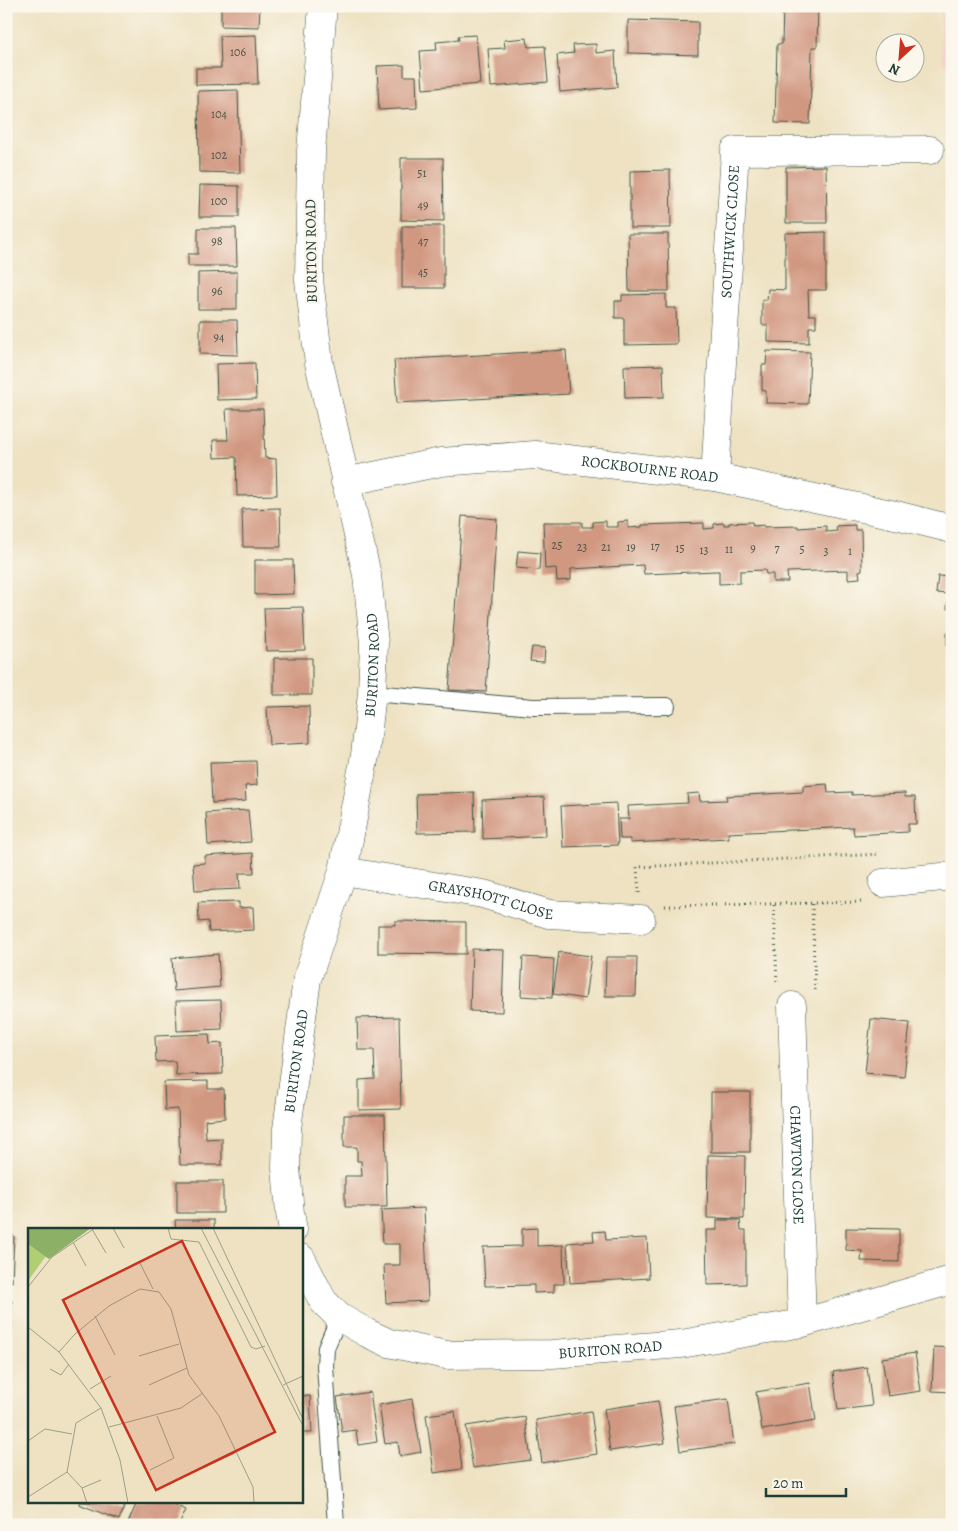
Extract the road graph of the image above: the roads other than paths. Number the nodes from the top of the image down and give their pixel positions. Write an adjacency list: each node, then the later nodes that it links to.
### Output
1 (323, 6): 4 (street, BURITON ROAD)
2 (930, 150): 3 (street, SOUTHWICK CLOSE)
3 (715, 477): 4 (street, ROCKBOURNE ROAD); 5 (street, ROCKBOURNE ROAD)
4 (345, 482): 6 (street, BURITON ROAD)
5 (952, 529)
6 (372, 693): 7 (lane); 8 (street, BURITON ROAD)
7 (666, 706)
8 (343, 871): 11 (street, GRAYSHOTT CLOSE); 13 (street, BURITON ROAD)
9 (952, 876): 10 (street)
10 (883, 883)
11 (640, 913)
12 (792, 1006): 17 (street, CHAWTON CLOSE)
13 (293, 1228)
14 (302, 1260): 16 (street, BURITON ROAD)
15 (952, 1280): 17 (street, BURITON ROAD)
16 (339, 1317): 17 (street, BURITON ROAD); 18 (lane)
17 (802, 1323)
18 (336, 1525)

